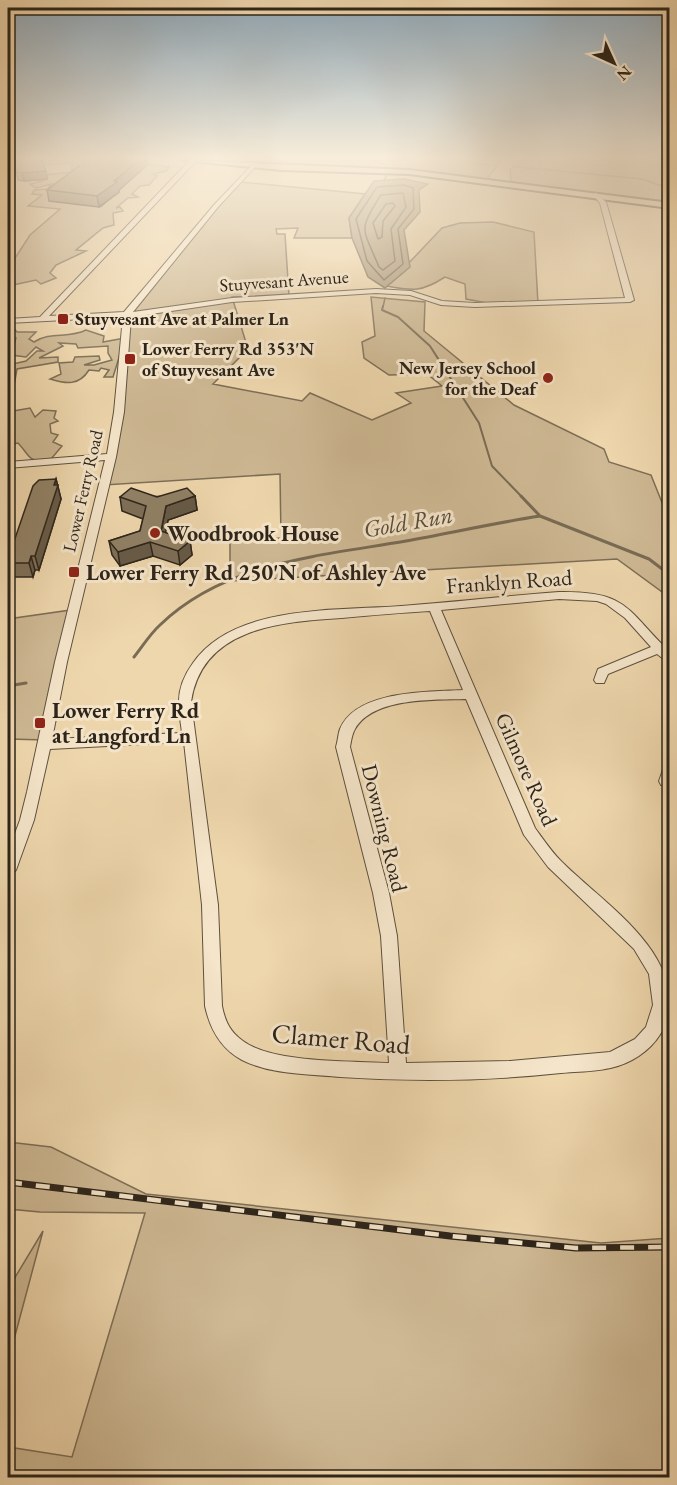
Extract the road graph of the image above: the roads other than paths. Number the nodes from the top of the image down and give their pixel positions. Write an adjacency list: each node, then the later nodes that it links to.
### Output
1 (128, 229): 5 (street)
2 (197, 229): 4 (street)
3 (611, 229): 4 (street, Stuyvesant Avenue)
4 (127, 314): 5 (street, Stuyvesant Avenue); 7 (street, Lower Ferry Road)
5 (42, 319): 6 (street, Stuyvesant Avenue)
6 (8, 321)
7 (111, 457): 8 (street); 15 (street, Lower Ferry Road)
8 (8, 465)
9 (434, 607): 10 (street, Franklyn Road); 13 (street, Gilmore Road); 14 (street, Franklyn Road)
10 (657, 649): 11 (street); 12 (street)
11 (669, 660)
12 (600, 680)
13 (470, 694): 17 (street, Gilmore Road); 18 (street, Downing Road)
14 (189, 737): 15 (street); 18 (street, Clamer Road)
15 (44, 744): 16 (street, Lower Ferry Road)
16 (8, 870)
17 (665, 1017): 18 (street, Clamer Road)
18 (399, 1072)

